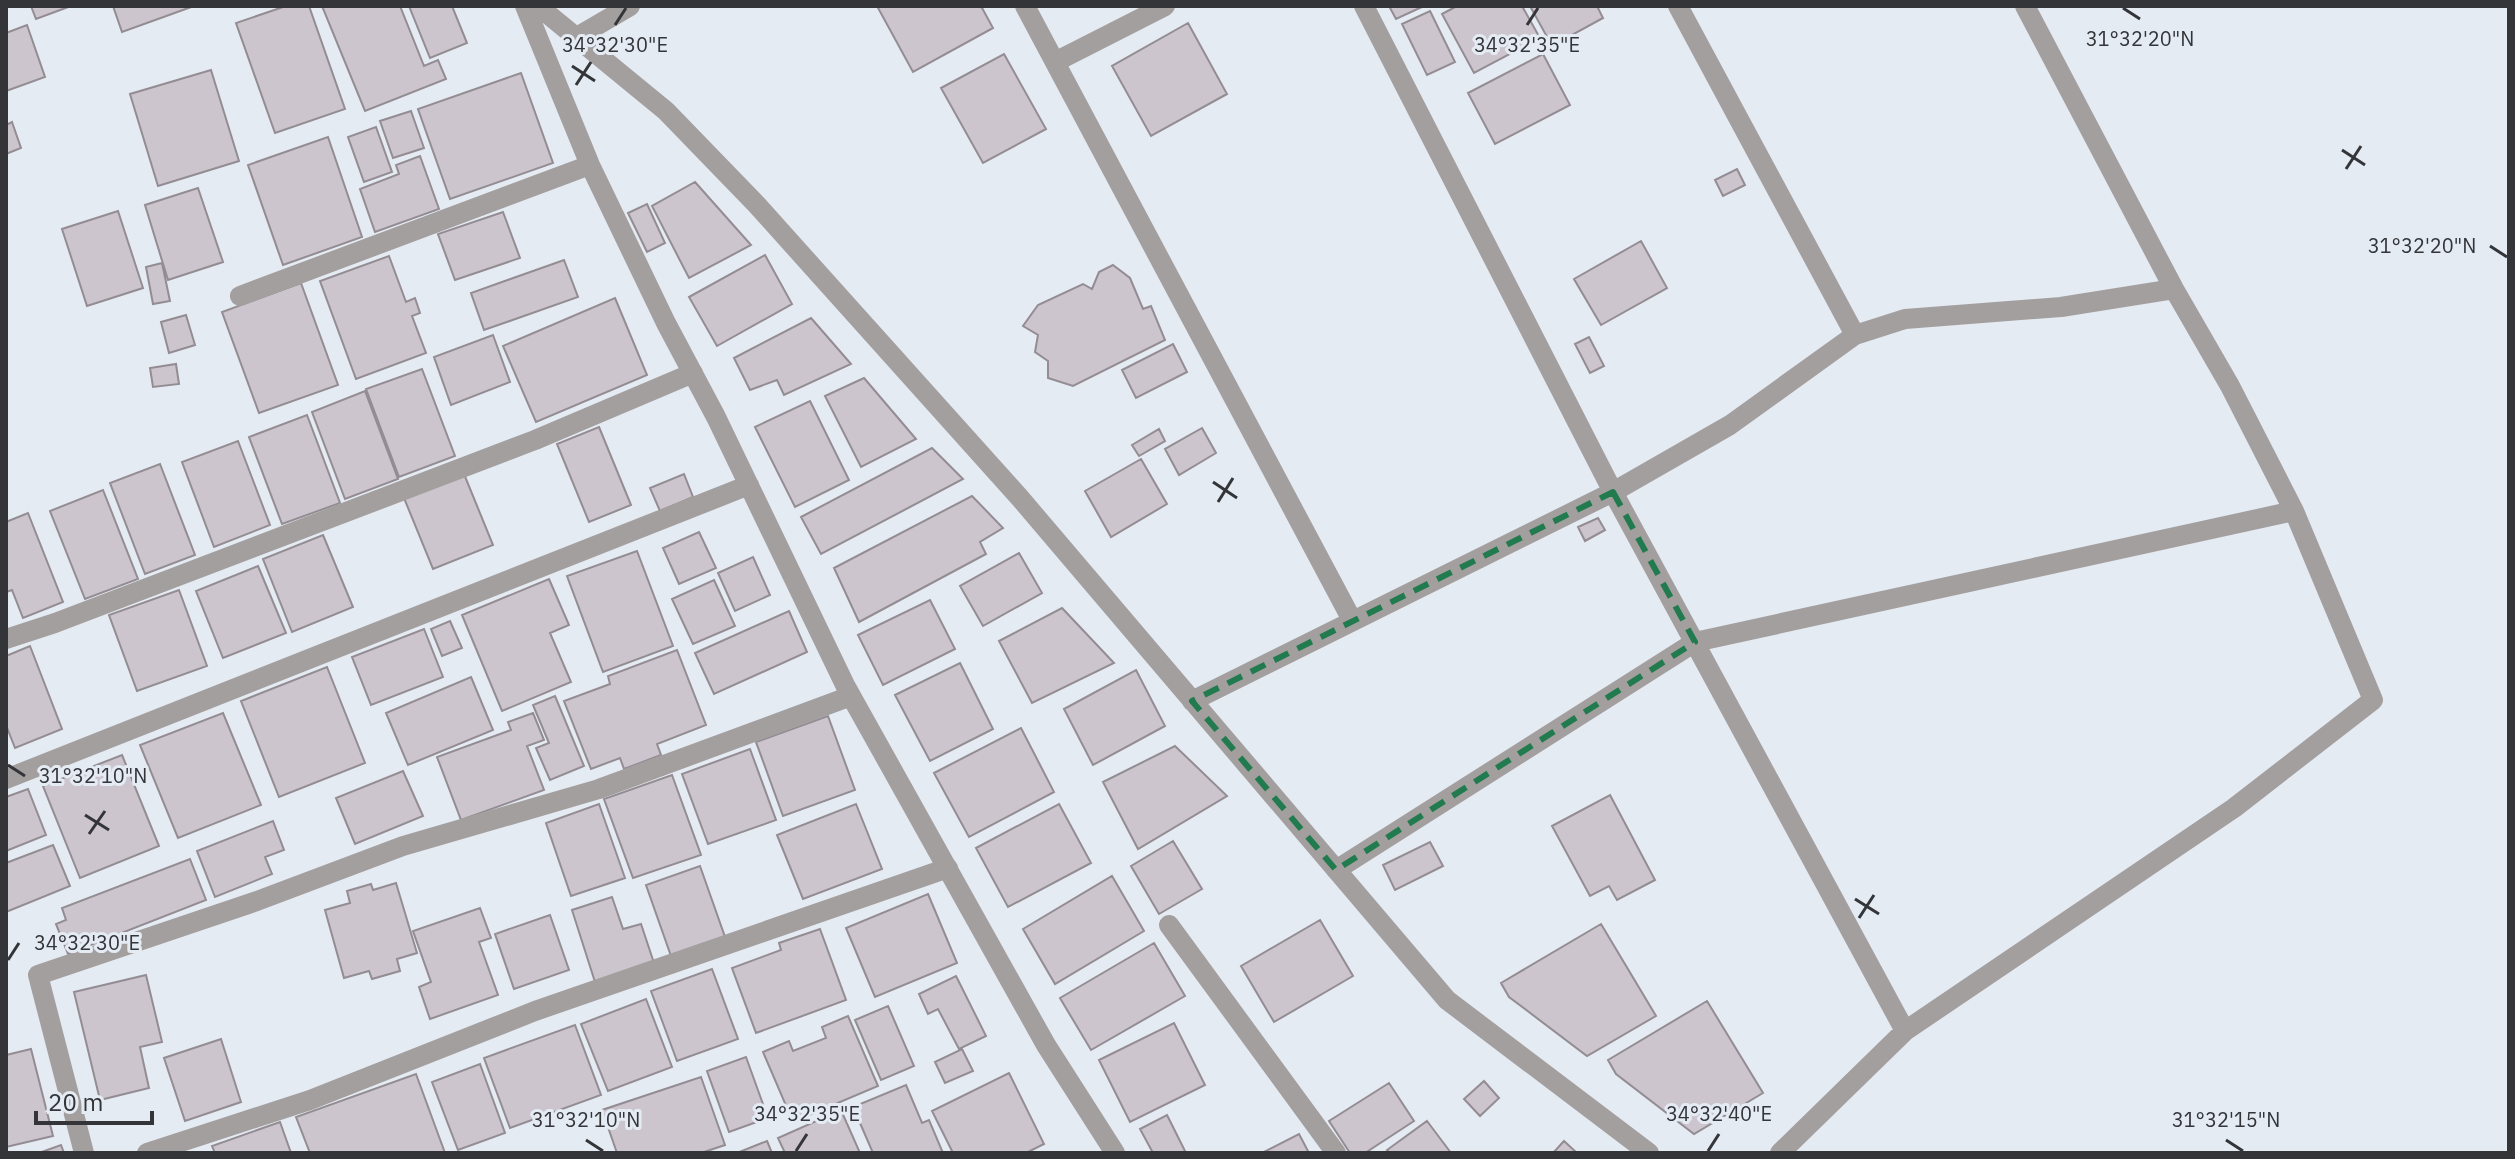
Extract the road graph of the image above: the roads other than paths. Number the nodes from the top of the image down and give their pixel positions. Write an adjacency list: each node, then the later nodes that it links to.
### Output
1 (525, 6): 11 (street)
2 (538, 6): 9 (street)
3 (630, 6): 9 (street)
4 (1025, 6): 10 (street)
5 (1165, 6): 10 (street)
6 (1364, 6): 17 (street)
7 (1678, 6): 14 (street)
8 (2025, 6): 12 (street)
9 (577, 37): 23 (street)
10 (1055, 62): 19 (street)
11 (590, 165): 13 (street); 15 (street)
12 (2174, 289): 14 (street); 18 (street)
13 (240, 296)
14 (1855, 335): 17 (street)
15 (693, 373): 16 (street); 20 (street)
16 (749, 485): 22 (street); 24 (street)
17 (1613, 492): 19 (street); 21 (street)
18 (2294, 511): 21 (street); 28 (street)
19 (1352, 620): 23 (street)
20 (6, 639)
21 (1695, 642): 26 (street); 28 (street)
22 (851, 696): 25 (street); 30 (street)
23 (1192, 701): 26 (street)
24 (6, 779)
25 (948, 868): 29 (street); 31 (street)
26 (1336, 870): 33 (street)
27 (1169, 925): 32 (street)
28 (1905, 1031): 34 (street)
29 (1113, 1152)
30 (84, 1153)
31 (147, 1153)
32 (1336, 1153)
33 (1649, 1153)
34 (1780, 1153)

